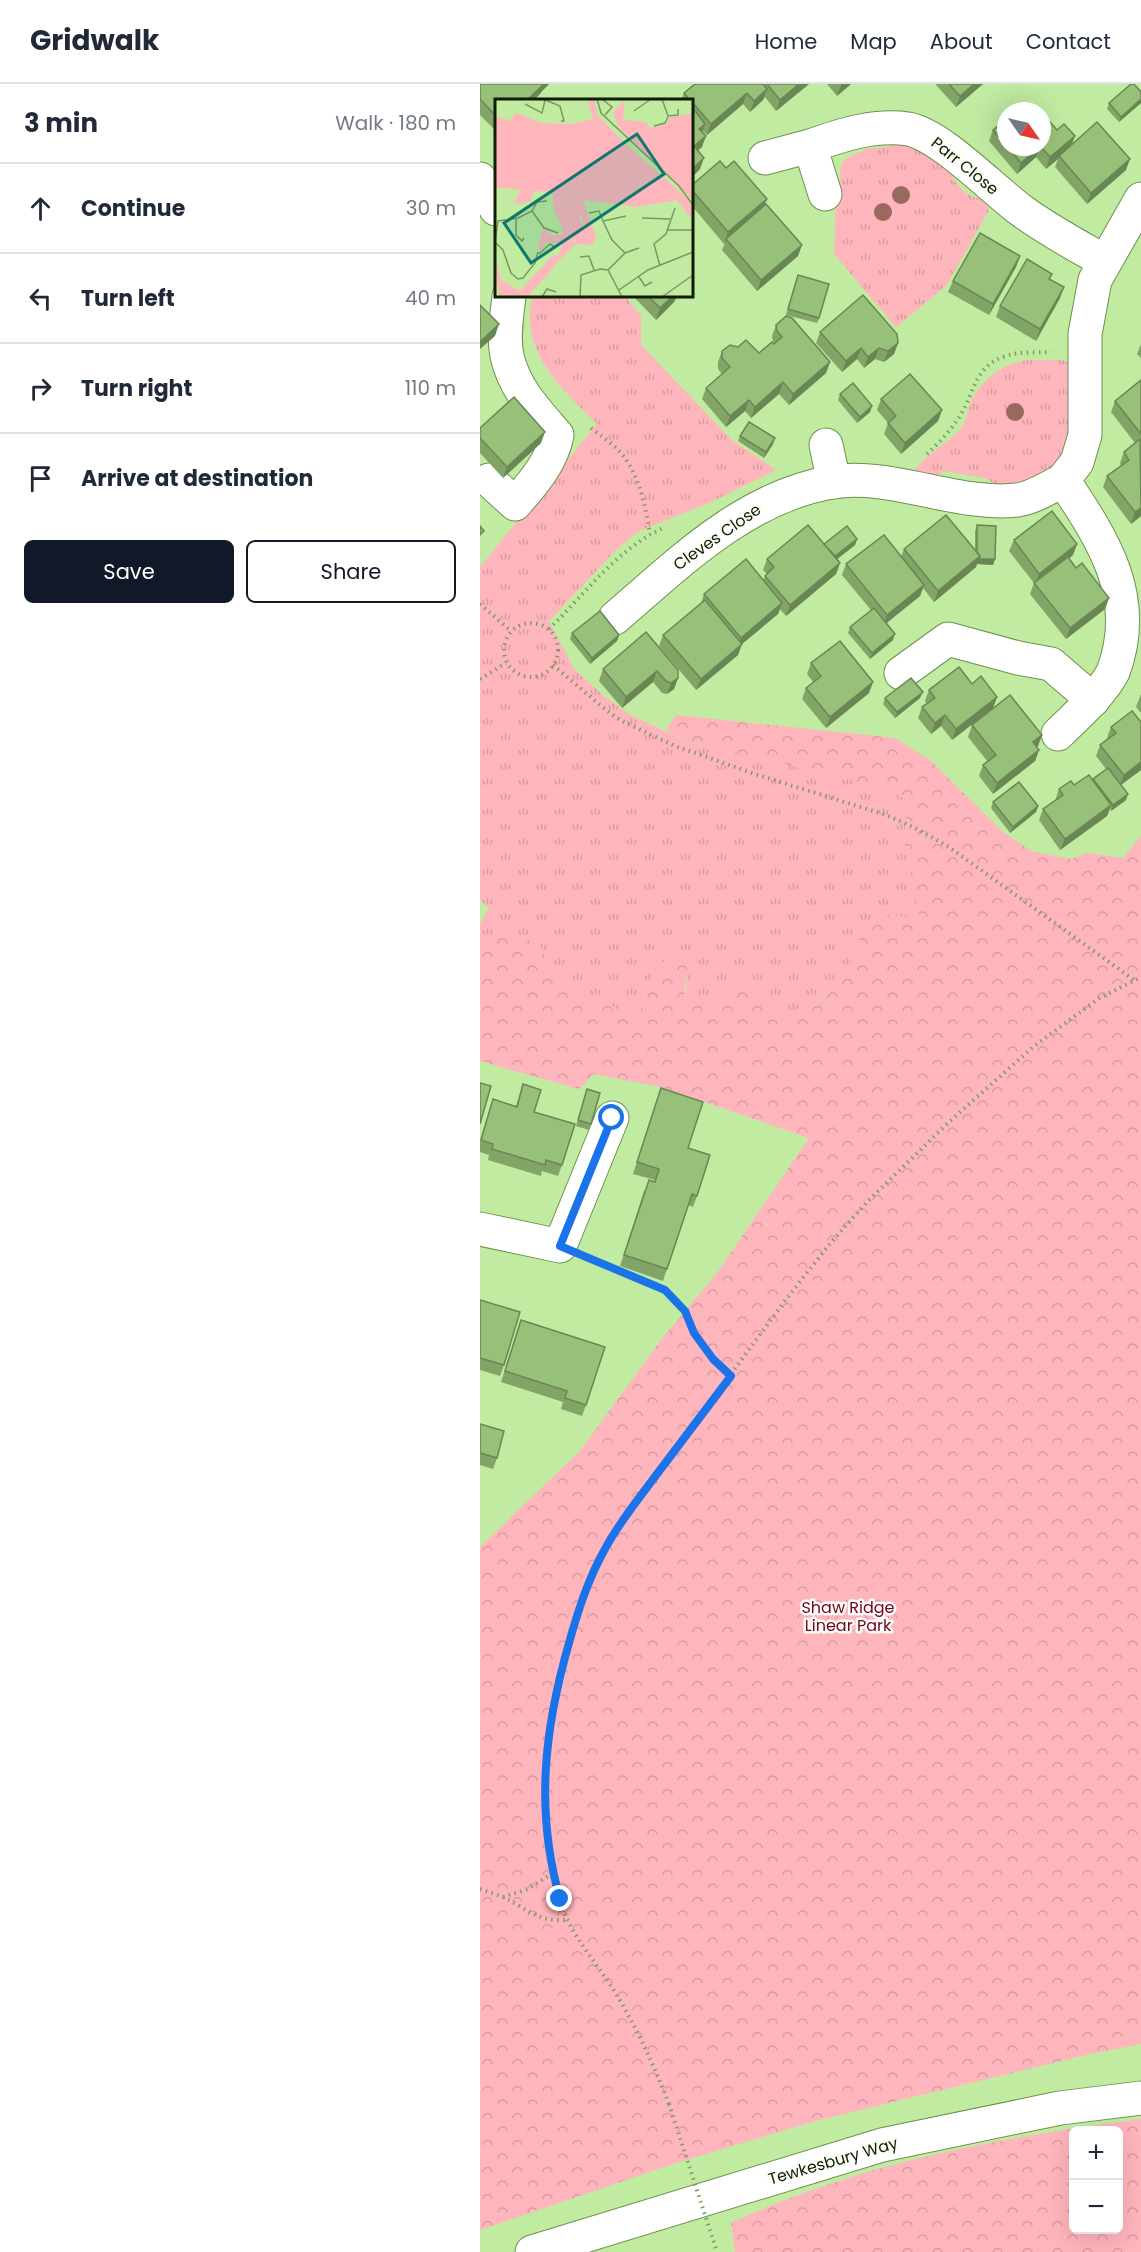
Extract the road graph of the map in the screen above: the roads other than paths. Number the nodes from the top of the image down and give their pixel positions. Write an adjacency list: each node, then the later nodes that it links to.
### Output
1 (810, 146): 2 (street, Parr Close); 4 (street); 7 (street, Parr Close)
2 (765, 158)
3 (480, 179): 6 (street)
4 (825, 194)
5 (1141, 199): 7 (street)
6 (495, 207)
7 (1104, 261): 11 (street)
8 (508, 297): 10 (street)
9 (826, 445): 12 (street)
10 (489, 480)
11 (1064, 480): 12 (street, Cleves Close); 15 (street)
12 (834, 482): 13 (street, Cleves Close)
13 (615, 618)
14 (901, 673): 15 (street)
15 (1093, 700): 16 (street)
16 (1058, 734)
17 (612, 1118): 18 (street)
18 (480, 1229)
19 (1141, 2098): 20 (street, Tewkesbury Way)
20 (532, 2252)

